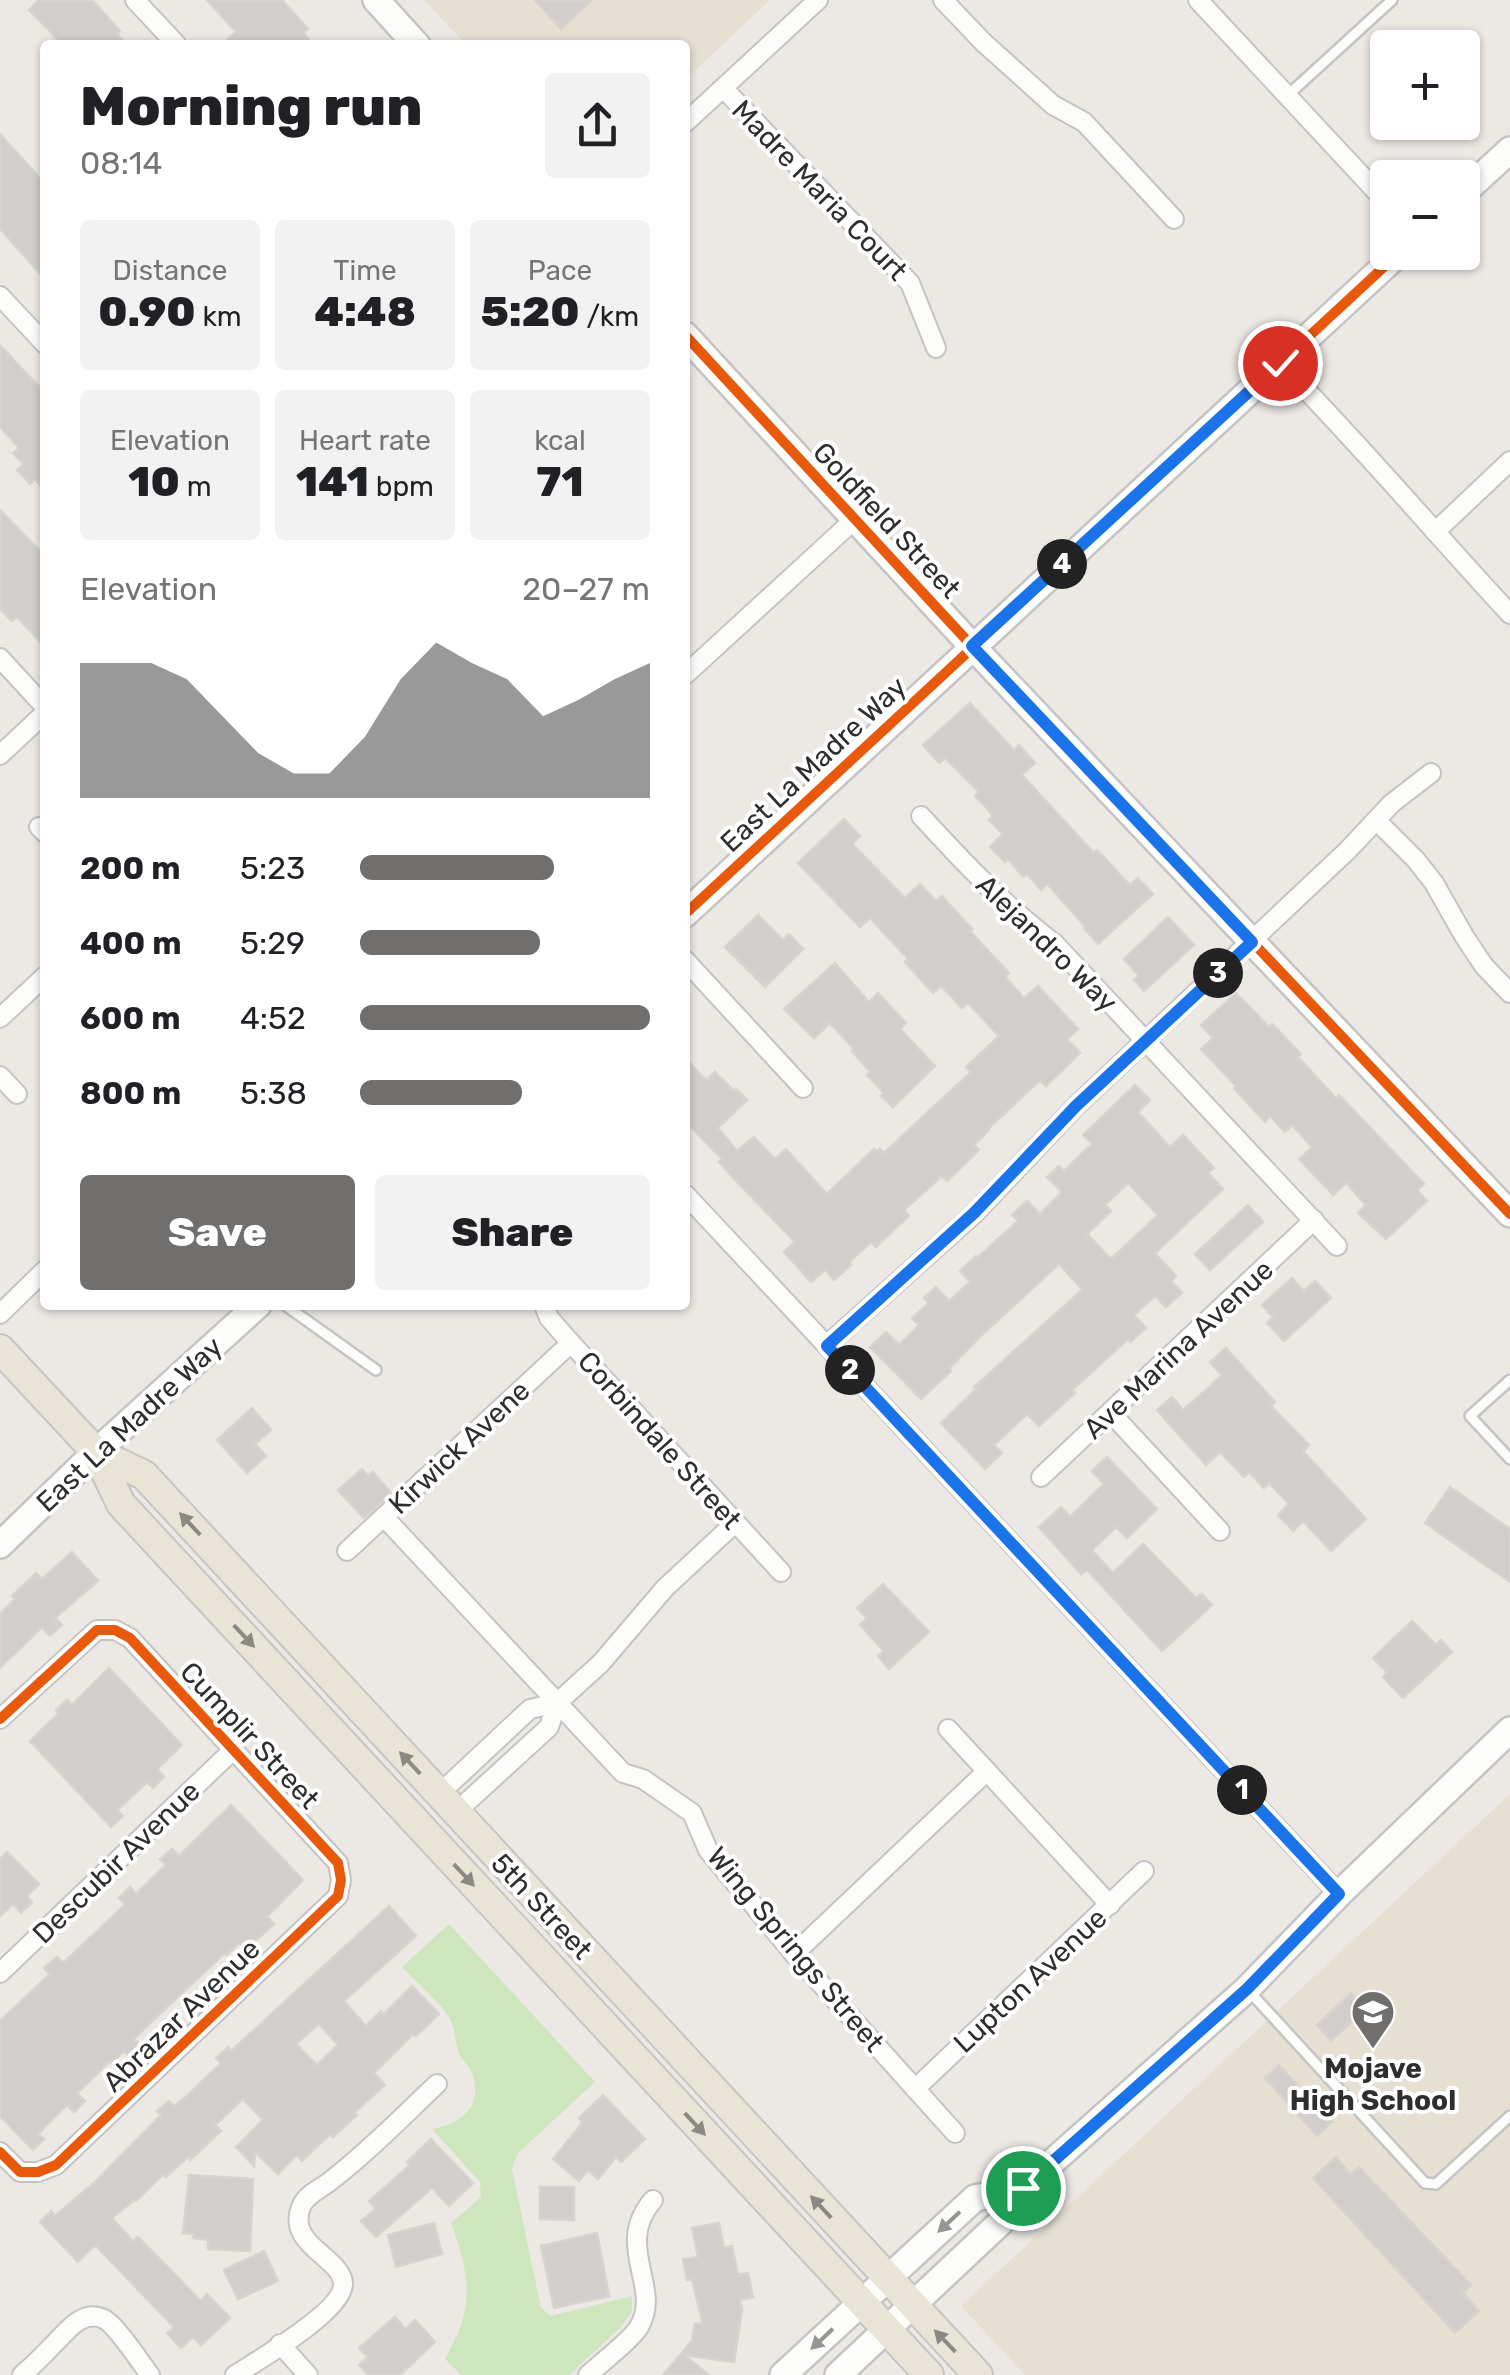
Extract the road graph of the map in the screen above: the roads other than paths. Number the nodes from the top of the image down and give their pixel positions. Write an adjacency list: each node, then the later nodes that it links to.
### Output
1 (135, 0): 7 (street)
2 (376, 0): 8 (street)
3 (818, 0): 9 (street)
4 (943, 0): 15 (street)
5 (1198, 0): 10 (street)
6 (1392, 0): 10 (lane)
7 (172, 40)
8 (412, 40)
9 (723, 88): 11 (street); 20 (street, Madre Maria Court)
10 (1288, 96): 14 (street)
11 (690, 118)
12 (1510, 150): 13 (street)
13 (1480, 178)
14 (1370, 185)
15 (1174, 219)
16 (1381, 270): 21 (street, East La Madre Way)
17 (0, 296): 18 (street)
18 (40, 339)
19 (690, 340): 23 (street, Goldfield Street)
20 (936, 348)
21 (1280, 363): 24 (street); 26 (street, East La Madre Way)
22 (1510, 461): 24 (street)
23 (855, 520): 26 (street, Goldfield Street); 28 (street)
24 (1435, 532): 25 (street)
25 (1510, 614)
26 (972, 646): 35 (street, East La Madre Way); 36 (street, Goldfield Street)
27 (0, 658): 29 (street)
28 (690, 670)
29 (40, 704)
30 (40, 715): 31 (street)
31 (0, 755)
32 (1431, 773): 34 (street)
33 (922, 816): 41 (street, Alejandro Way)
34 (1376, 820): 36 (street); 39 (street)
35 (690, 909)
36 (1252, 942): 41 (street); 46 (street, Goldfield Street)
37 (690, 965): 43 (street)
38 (40, 981): 40 (street)
39 (1510, 993)
40 (0, 1018)
41 (1146, 1040): 47 (street, Alejandro Way); 55 (street)
42 (0, 1076): 44 (street)
43 (803, 1088)
44 (17, 1094)
45 (690, 1199): 55 (street)
46 (1510, 1214)
47 (1314, 1220): 48 (street, Alejandro Way); 59 (street, Ave Marina Avenue)
48 (1337, 1246)
49 (40, 1275): 53 (street)
50 (252, 1310): 60 (street, East La Madre Way)
51 (291, 1310): 57 (lane)
52 (546, 1310): 54 (street, Corbindale Street)
53 (0, 1314)
54 (570, 1343): 63 (street, Kirwick Avene); 64 (street, Corbindale Street)
55 (827, 1346): 80 (street)
56 (0, 1349): 60 (main road, 5th Street)
57 (376, 1370)
58 (1510, 1380): 61 (lane)
59 (1110, 1412): 62 (street, Ave Marina Avenue); 65 (street)
60 (96, 1452): 66 (street, East La Madre Way); 77 (main road, 5th Street, one-way to 60); 93 (main road, 5th Street, one-way to 93)
61 (1510, 1459)
62 (1041, 1477)
63 (384, 1516): 67 (street, Kirwick Avene); 69 (street, Wing Springs Street)
64 (735, 1523): 68 (street, Corbindale Street); 69 (street)
65 (1220, 1531)
66 (0, 1544)
67 (347, 1551)
68 (781, 1572)
69 (557, 1703): 71 (street); 74 (street); 82 (street, Wing Springs Street)
70 (0, 1719): 75 (street, Cumplir Street)
71 (509, 1729): 74 (lane); 77 (street)
72 (948, 1729): 76 (street)
73 (1510, 1730): 80 (street)
74 (526, 1748): 77 (street)
75 (233, 1750): 79 (street, Cumplir Street); 83 (street, Descubir Avenue)
76 (987, 1771): 81 (street); 82 (street)
77 (448, 1803): 92 (main road, 5th Street, one-way to 77)
78 (1144, 1871): 81 (street, Lupton Avenue)
79 (341, 1880): 89 (street, Abrazar Avenue)
80 (1339, 1894): 84 (street)
81 (1110, 1904): 86 (street, Lupton Avenue)
82 (794, 1954): 86 (street, Wing Springs Street)
83 (0, 1974)
84 (1247, 1989): 87 (lane); 90 (street)
85 (437, 2084): 96 (street)
86 (915, 2088): 88 (street, Wing Springs Street)
87 (1510, 2116)
88 (955, 2133)
89 (0, 2152)
90 (1023, 2188): 92 (street, one-way to 92); 94 (street)
91 (652, 2200): 101 (street)
92 (887, 2279): 93 (street); 94 (main road, 5th Street)
93 (860, 2302): 95 (main road, 5th Street); 102 (street, one-way to 102)
94 (912, 2306): 95 (street); 105 (main road, 5th Street, one-way to 94)
95 (886, 2330): 103 (street); 104 (main road, 5th Street)
96 (280, 2344): 99 (street); 100 (street)
97 (22, 2375): 98 (street)
98 (150, 2375)
99 (235, 2375)
100 (308, 2375)
101 (588, 2375)
102 (783, 2375)
103 (838, 2375)
104 (929, 2375)
105 (978, 2375)

